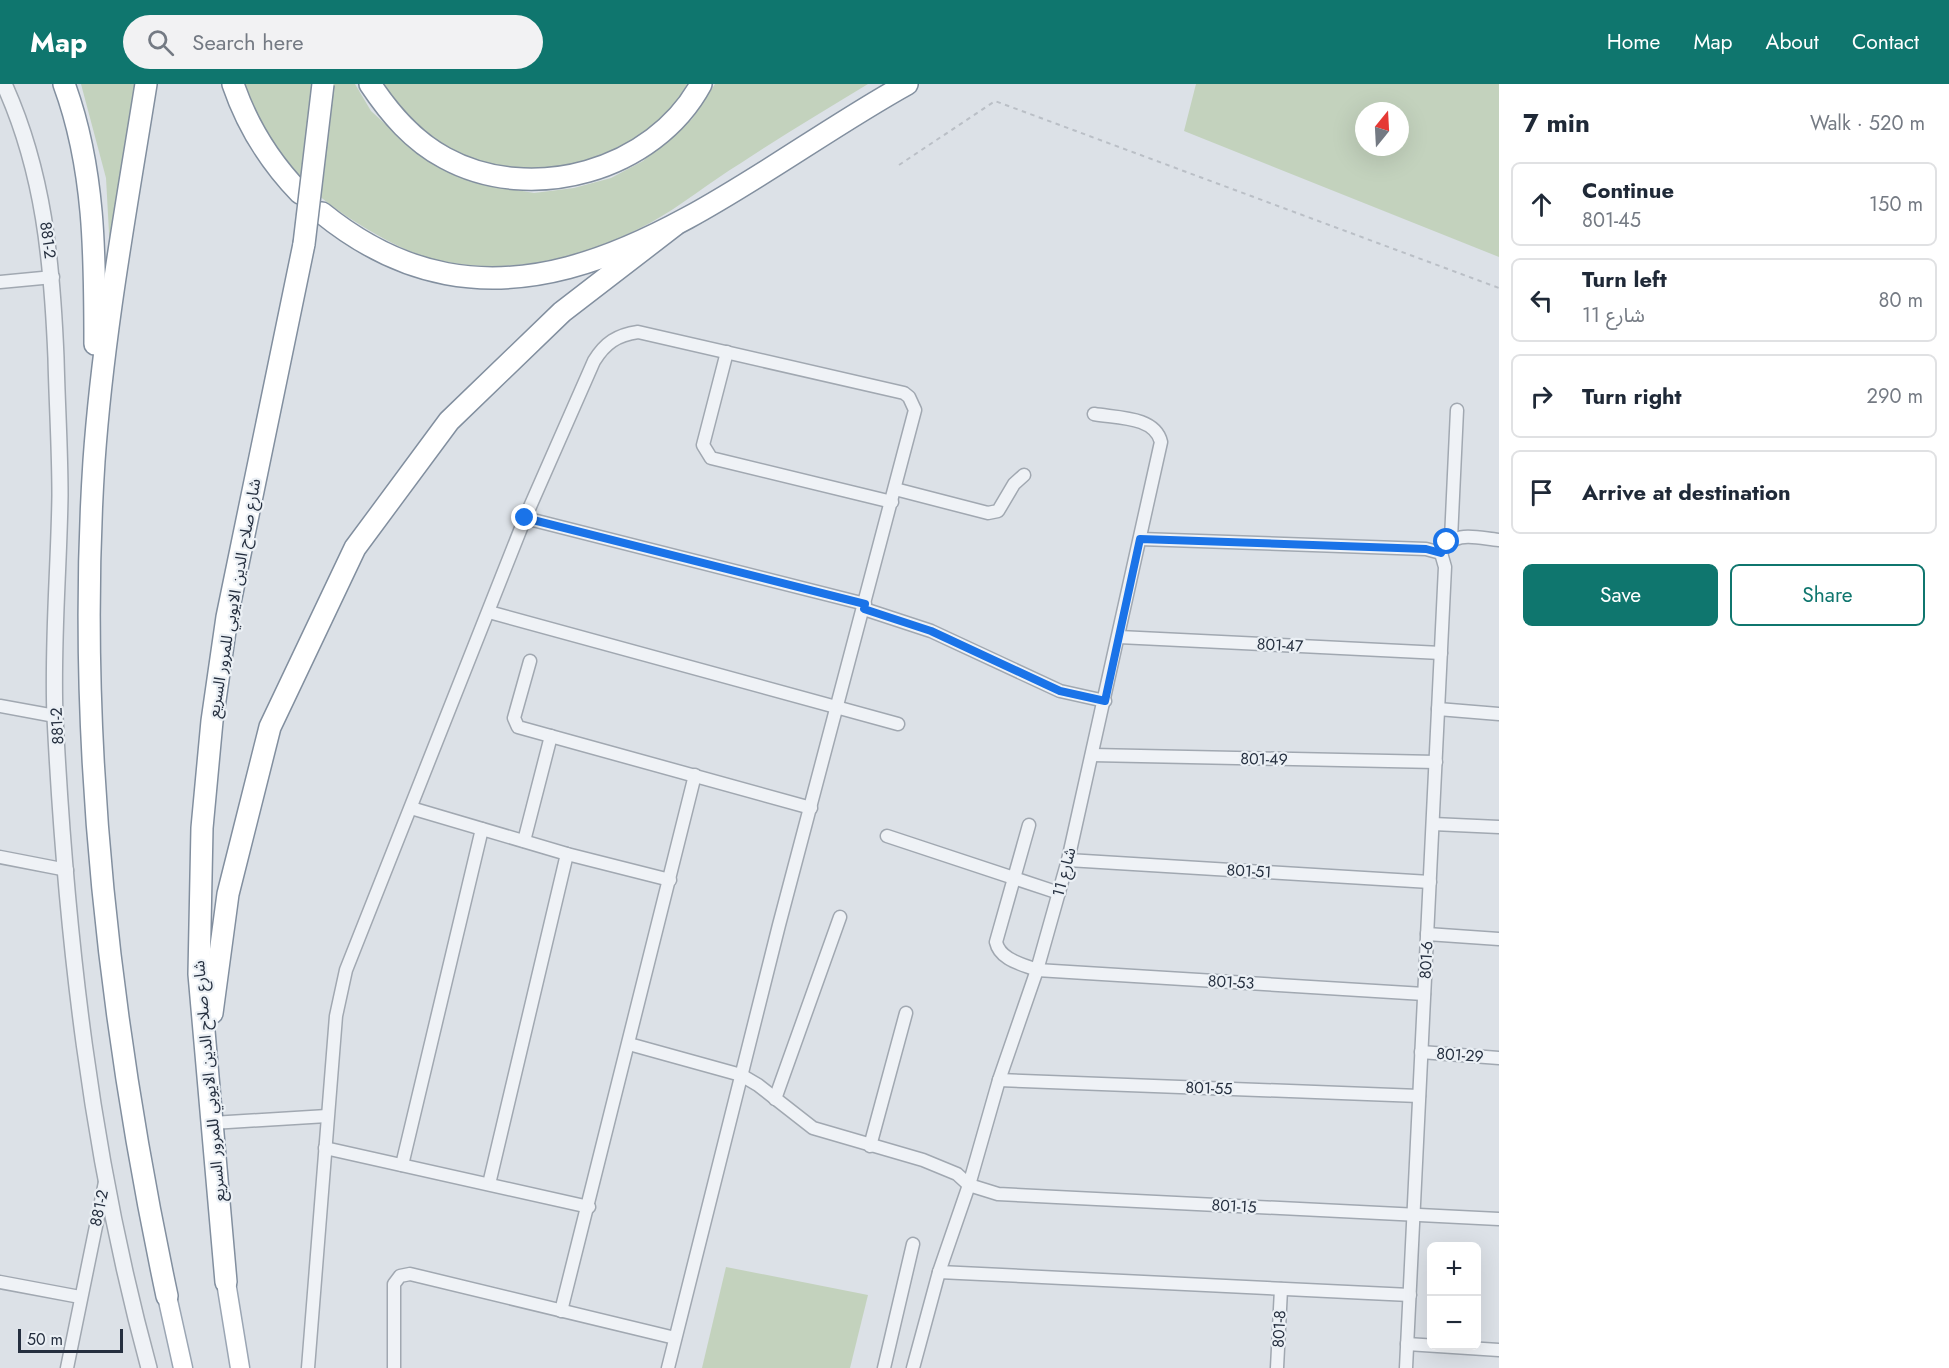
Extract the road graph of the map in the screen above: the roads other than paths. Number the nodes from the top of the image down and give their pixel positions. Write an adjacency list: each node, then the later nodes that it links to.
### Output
1 (4, 84): 12 (street, 881-2)
2 (64, 84): 17 (highway)
3 (146, 84): 17 (highway)
4 (233, 84): 9 (highway)
5 (323, 84): 66 (highway, شارع صلاح الدين الايوبي للمرور السريع, bridge)
6 (370, 84): 8 (highway)
7 (906, 84): 11 (highway)
8 (696, 93)
9 (300, 193)
10 (322, 213): 11 (highway)
11 (675, 225): 66 (highway)
12 (53, 277): 13 (street); 36 (street, 881-2)
13 (0, 282)
14 (727, 352): 19 (street); 20 (street); 21 (street)
15 (1456, 410): 23 (street)
16 (1094, 414): 22 (street, شارع 11)
17 (94, 461): 88 (highway)
18 (1024, 475): 19 (street)
19 (895, 489): 20 (street)
20 (892, 502): 26 (street)
21 (525, 518): 26 (street); 27 (street)
22 (1140, 539): 25 (street); 28 (street, شارع 11)
23 (1451, 539): 24 (street); 25 (street)
24 (1499, 540)
25 (1441, 553): 29 (street, 801-6)
26 (864, 607): 31 (street); 33 (street)
27 (489, 612): 33 (street); 42 (street)
28 (1119, 637): 29 (street, 801-47); 31 (street, شارع 11)
29 (1441, 652): 34 (street, 801-6)
30 (530, 661): 38 (street)
31 (1105, 701): 39 (street, شارع 11)
32 (0, 706): 36 (street)
33 (839, 707): 37 (street); 43 (street)
34 (1438, 709): 35 (street); 40 (street, 801-6)
35 (1499, 714)
36 (55, 716): 53 (street, 881-2)
37 (898, 724)
38 (551, 736): 41 (street); 49 (street)
39 (1092, 755): 40 (street, 801-49); 52 (street, شارع 11)
40 (1436, 762): 44 (street, 801-6)
41 (695, 775): 43 (street); 55 (street)
42 (411, 808): 47 (street); 72 (street)
43 (811, 808): 68 (street)
44 (1432, 824): 46 (street); 56 (street, 801-6)
45 (1029, 825): 54 (street)
46 (1499, 827)
47 (482, 829): 49 (street); 76 (street)
48 (887, 836): 54 (street)
49 (524, 842): 50 (street)
50 (567, 854): 55 (street); 78 (street)
51 (0, 857): 53 (street)
52 (1068, 860): 56 (street, 801-51); 57 (street, شارع 11)
53 (67, 870): 77 (street, 881-2)
54 (1015, 878): 57 (street); 61 (street)
55 (670, 880): 64 (street)
56 (1430, 882): 59 (street, 801-6)
57 (1059, 893): 61 (street, شارع 11)
58 (840, 917): 71 (street)
59 (1427, 933): 60 (street); 62 (street, 801-6)
60 (1499, 939)
61 (1037, 970): 62 (street, 801-53); 69 (street, شارع 11)
62 (1424, 994): 65 (street, 801-6)
63 (906, 1013): 74 (street)
64 (629, 1044): 68 (street, 801-15); 80 (street)
65 (1421, 1052): 67 (street, 801-29); 70 (street, 801-6)
66 (206, 1058): 73 (highway, شارع صلاح الدين الايوبي للمرور السريع)
67 (1499, 1058)
68 (741, 1075): 71 (street, 801-15); 92 (street)
69 (999, 1080): 70 (street, 801-55); 79 (street, شارع 11)
70 (1419, 1095): 81 (street, 801-6)
71 (775, 1099): 74 (street, 801-15)
72 (327, 1116): 73 (street); 75 (street)
73 (212, 1123): 86 (highway, شارع صلاح الدين الايوبي للمرور السريع)
74 (870, 1146): 79 (street, 801-15)
75 (325, 1148): 76 (street); 99 (street)
76 (402, 1165): 78 (street)
77 (105, 1181): 90 (street, 881-2); 96 (street)
78 (489, 1185): 80 (street)
79 (969, 1185): 81 (street, 801-15); 84 (street, شارع 11)
80 (589, 1207): 91 (street)
81 (1414, 1214): 82 (street, 801-15); 89 (street, 801-6)
82 (1499, 1219)
83 (913, 1244): 102 (street)
84 (939, 1272): 87 (street); 103 (street, شارع 11)
85 (0, 1281): 90 (street)
86 (226, 1282): 98 (main road, شارع صلاح الدين الايوبي للمرور السريع)
87 (1281, 1289): 89 (street); 104 (street, 801-8)
88 (167, 1296): 97 (main road)
89 (1410, 1296): 93 (street, 801-6)
90 (80, 1297): 95 (street, 881-2)
91 (561, 1311): 92 (street); 100 (street)
92 (675, 1338): 101 (street)
93 (1407, 1344): 94 (street); 105 (street, 801-6)
94 (1499, 1350)
95 (67, 1368)
96 (149, 1368)
97 (183, 1368)
98 (240, 1368)
99 (308, 1368)
100 (394, 1368)
101 (668, 1368)
102 (884, 1368)
103 (913, 1368)
104 (1277, 1368)
105 (1406, 1368)

